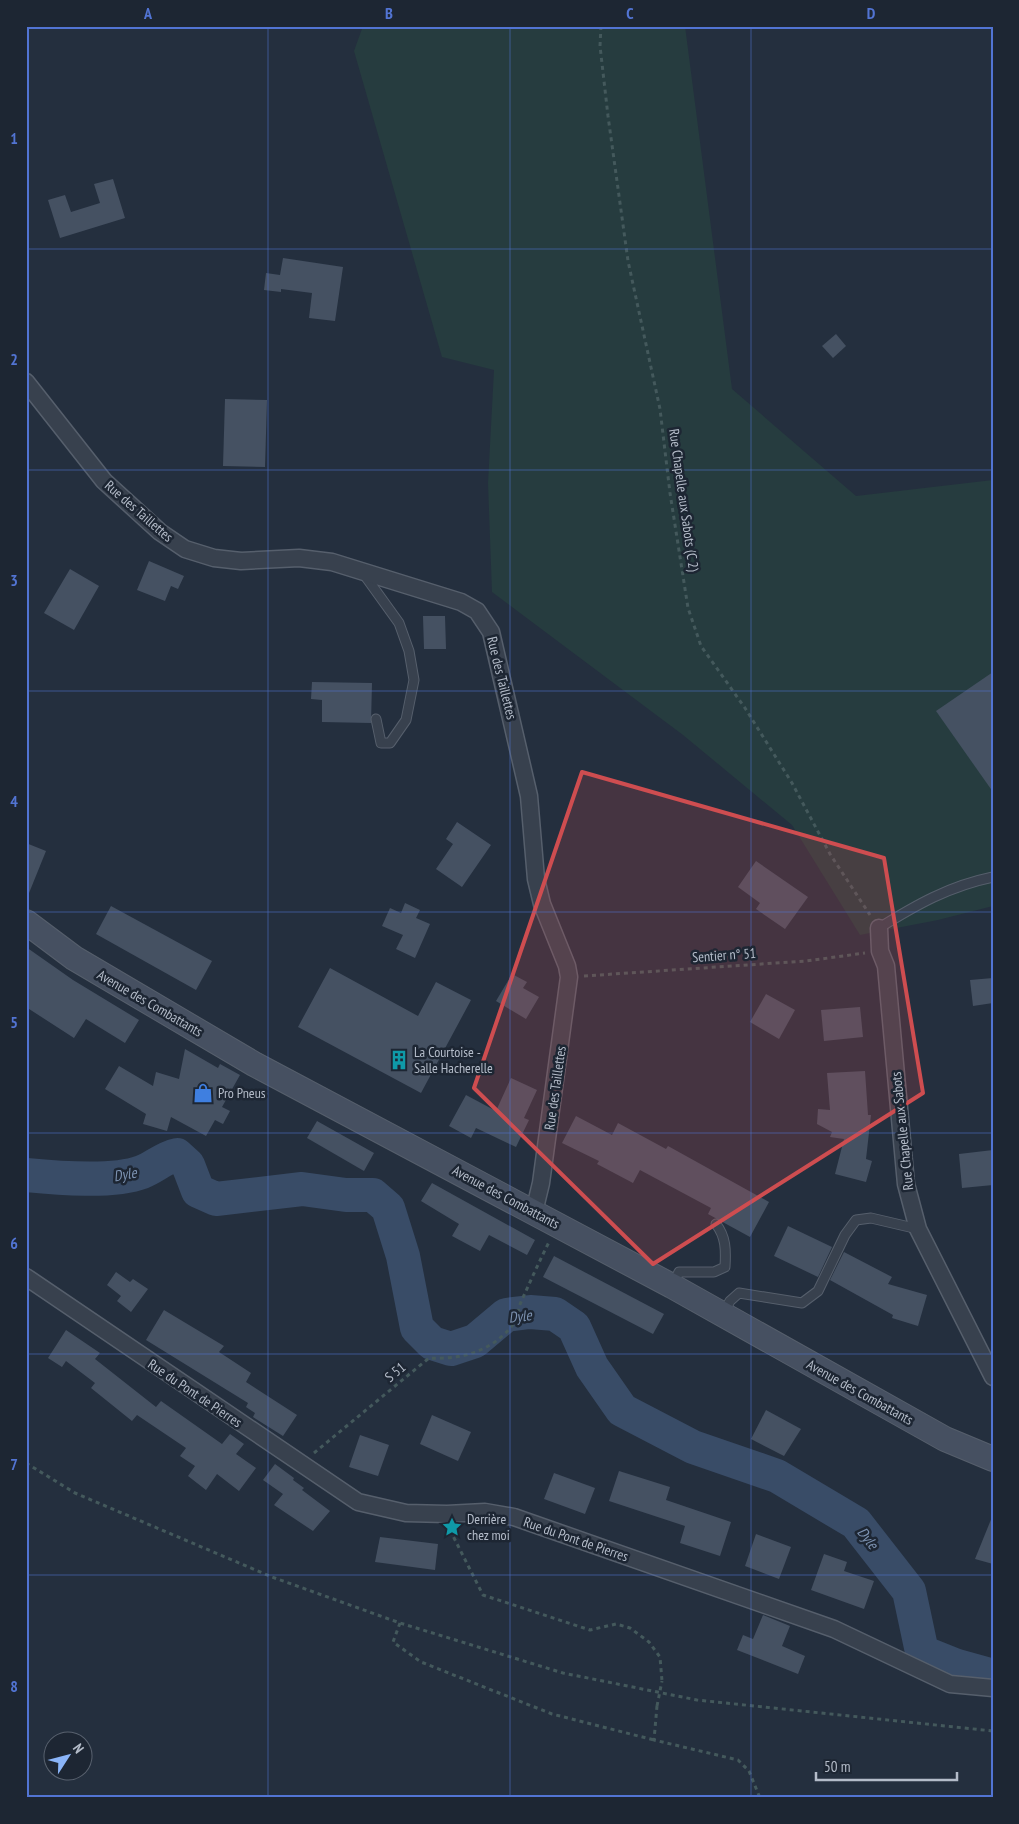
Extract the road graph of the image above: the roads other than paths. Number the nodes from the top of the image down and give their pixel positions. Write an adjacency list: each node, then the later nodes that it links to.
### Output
1 (26, 382): 2 (street, Rue des Taillettes)
2 (360, 569): 3 (lane); 7 (street, Rue des Taillettes)
3 (376, 719)
4 (993, 877): 6 (lane)
5 (26, 922): 7 (main road, Avenue des Combattants)
6 (879, 928): 9 (street, Rue Chapelle aux Sabots)
7 (534, 1212): 11 (main road, Avenue des Combattants)
8 (716, 1224): 11 (lane)
9 (918, 1228): 12 (lane); 13 (street, Rue Chapelle aux Sabots)
10 (26, 1277): 15 (street, Rue du Pont de Pierres)
11 (672, 1286): 12 (main road, Avenue des Combattants)
12 (722, 1316): 14 (main road, Avenue des Combattants)
13 (993, 1377)
14 (993, 1459)
15 (993, 1688)

